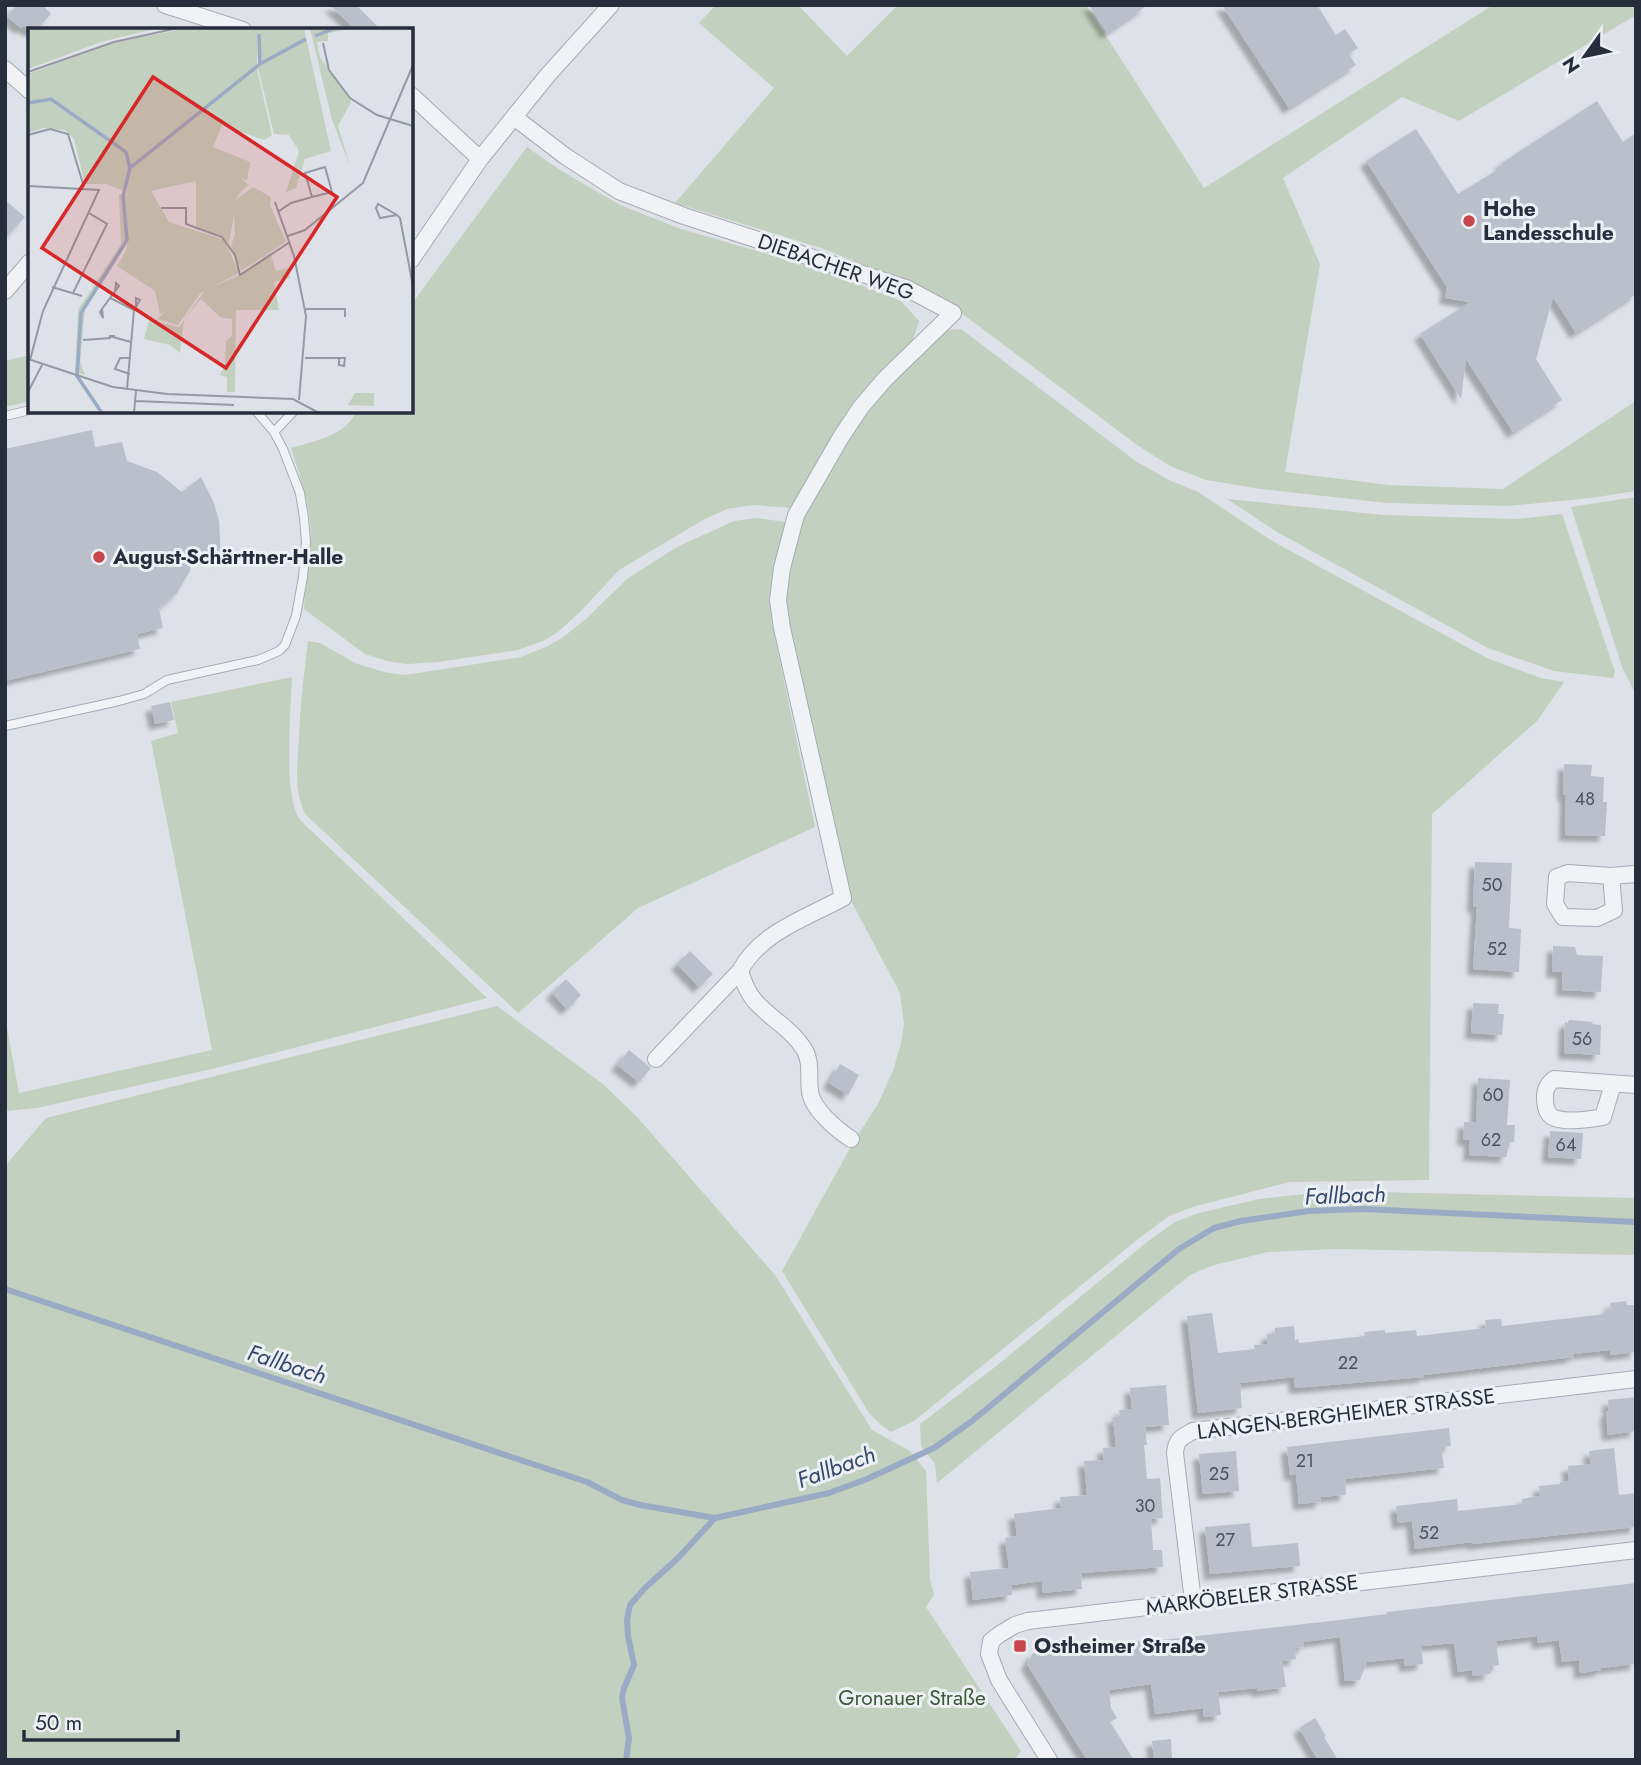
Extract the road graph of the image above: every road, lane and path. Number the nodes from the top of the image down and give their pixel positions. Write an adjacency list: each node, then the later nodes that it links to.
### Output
1 (165, 5): 3 (street)
2 (611, 5): 7 (street)
3 (237, 28)
4 (5, 69): 5 (street)
5 (28, 89)
6 (413, 97): 8 (street)
7 (514, 117): 8 (street); 20 (street, DIEBACHER WEG)
8 (480, 159): 9 (street)
9 (413, 257)
10 (28, 264): 11 (street)
11 (5, 291)
12 (28, 410): 15 (lane)
13 (258, 413): 16 (lane)
14 (292, 413): 16 (lane)
15 (5, 416)
16 (274, 432): 17 (lane)
17 (5, 726)
18 (1636, 874): 19 (street)
19 (1611, 876)
20 (740, 971): 21 (street, DIEBACHER WEG); 24 (street)
21 (656, 1059)
22 (1613, 1084): 23 (street)
23 (1636, 1085)
24 (851, 1139)
25 (1636, 1379): 27 (street, LANGEN-BERGHEIMER STRASSE)
26 (1636, 1550): 27 (street, MARKÖBELER STRASSE)
27 (1193, 1601): 28 (street, MARKÖBELER STRASSE)
28 (1045, 1753): 29 (street)
29 (1030, 1760)

